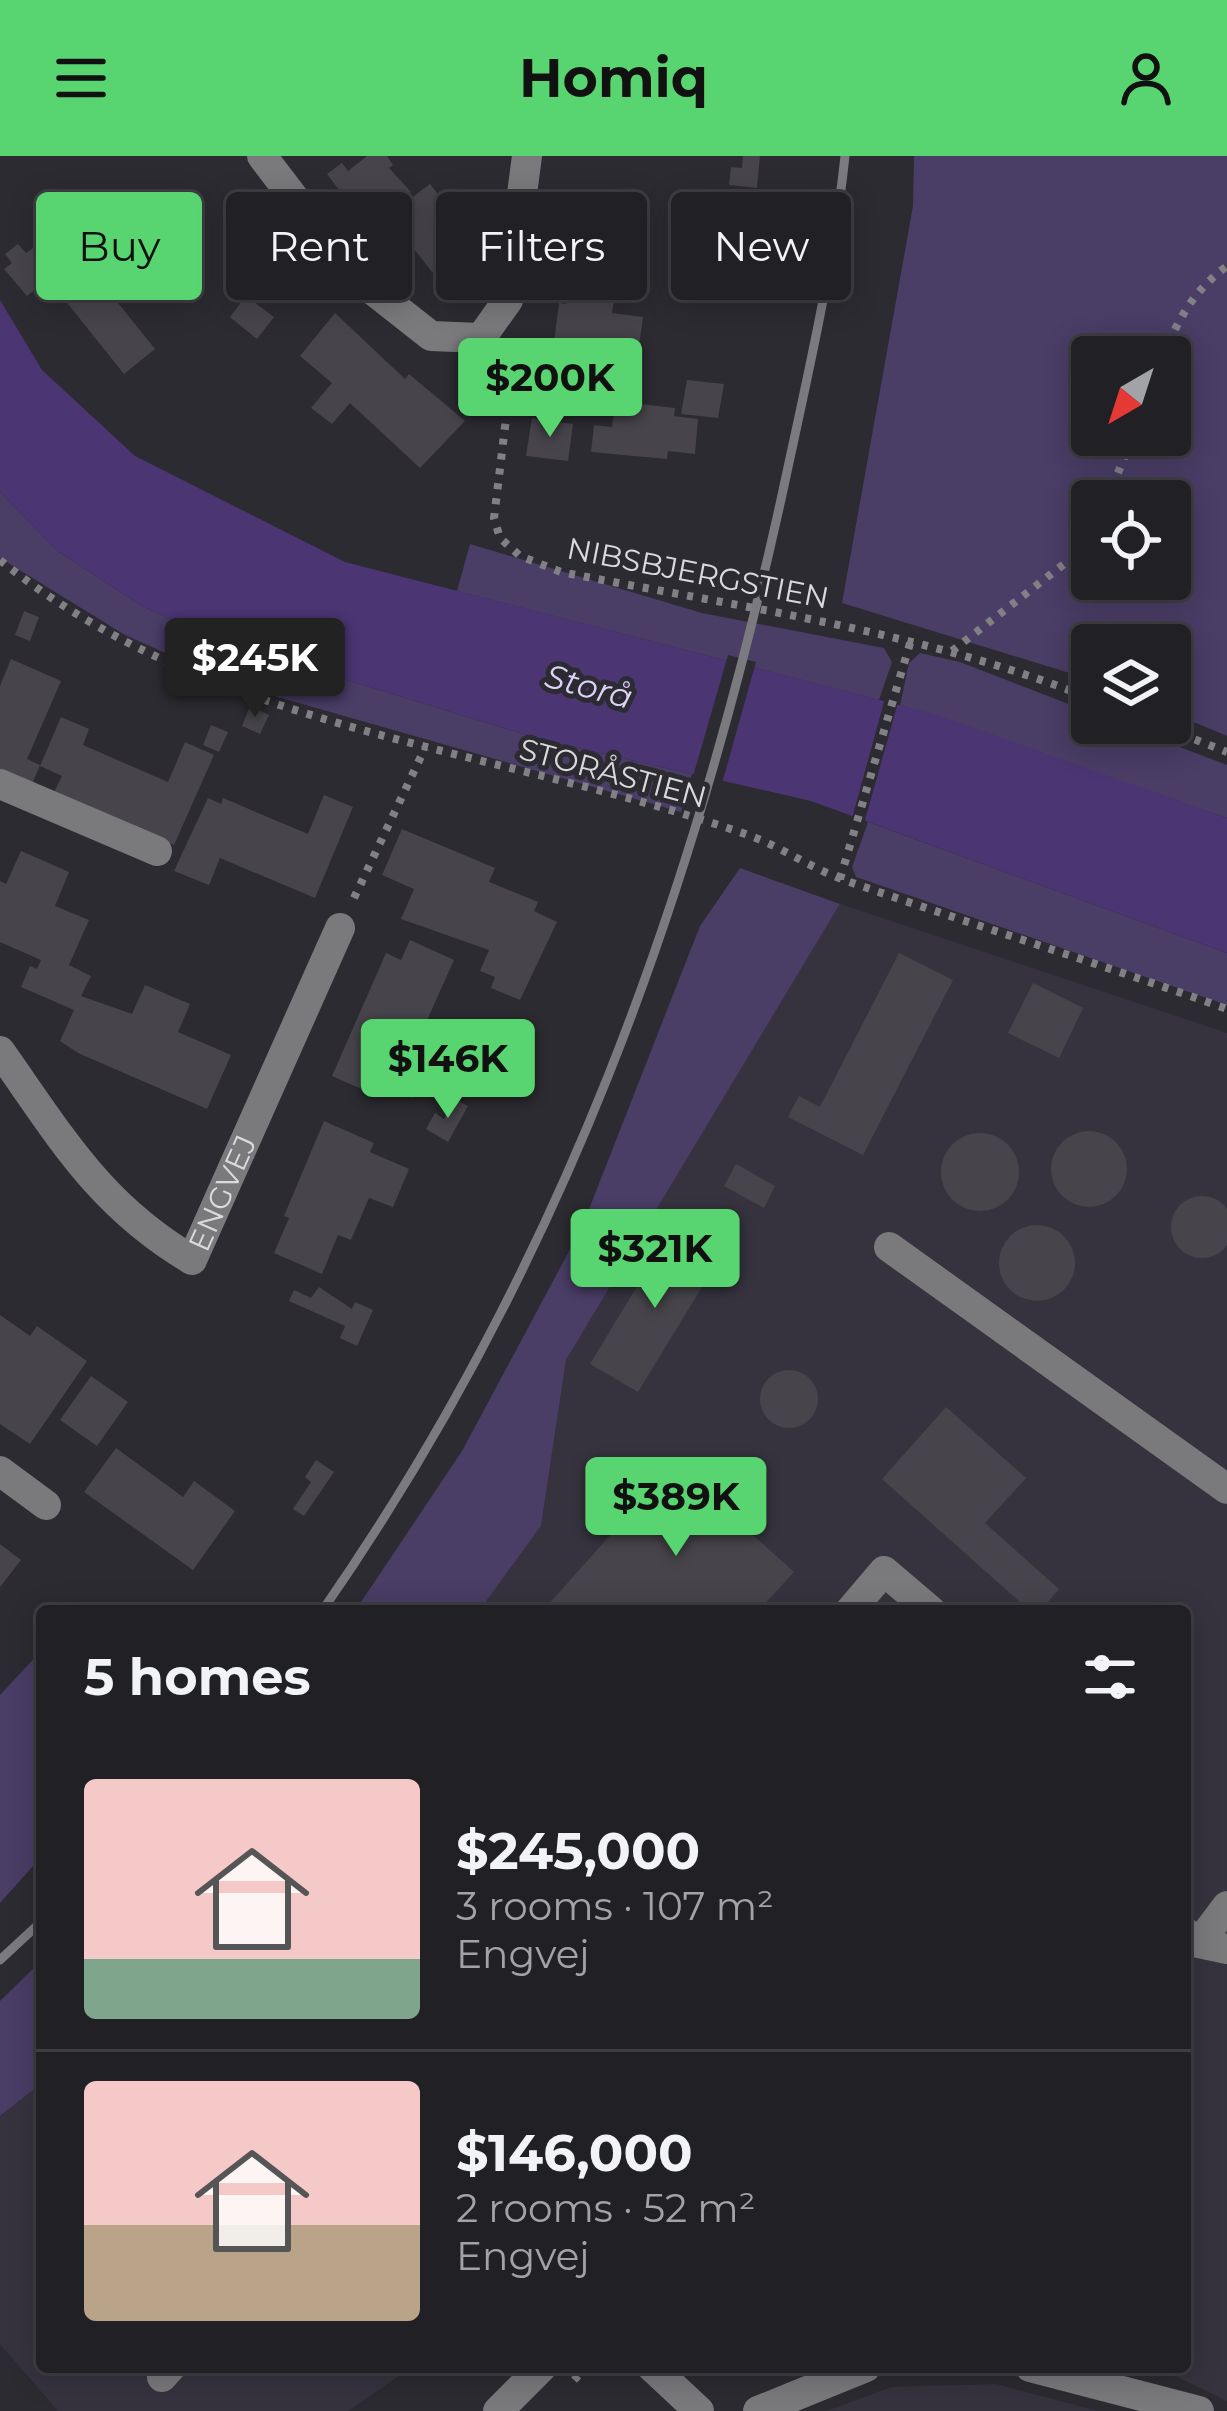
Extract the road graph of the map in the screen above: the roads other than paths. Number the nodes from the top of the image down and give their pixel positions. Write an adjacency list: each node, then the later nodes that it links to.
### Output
1 (262, 156): 2 (street)
2 (527, 156)
3 (0, 784): 4 (street)
4 (157, 850)
5 (340, 928): 6 (street, ENGVEJ)
6 (0, 1051)
7 (889, 1247): 9 (street)
8 (0, 1471): 10 (street)
9 (1227, 1489)
10 (46, 1504)
11 (855, 1605): 12 (street)
12 (925, 1605)
13 (1227, 1906): 14 (street)
14 (1199, 1942)
15 (536, 2373): 19 (street)
16 (658, 2373): 20 (street)
17 (851, 2373): 21 (street)
18 (1053, 2373): 22 (street)
19 (498, 2411)
20 (699, 2411)
21 (758, 2411)
22 (1199, 2411)

